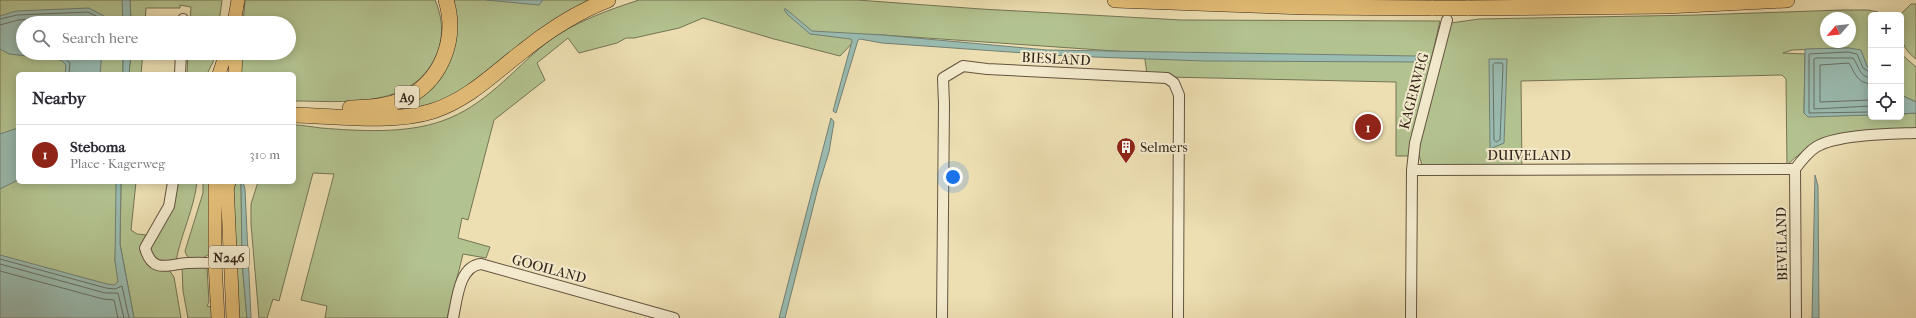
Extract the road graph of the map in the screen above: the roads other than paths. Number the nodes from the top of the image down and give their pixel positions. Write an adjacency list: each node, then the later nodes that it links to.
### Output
1 (238, 0): 6 (main road)
2 (446, 0): 16 (highway, A9)
3 (608, 0): 18 (highway, A9)
4 (1115, 0): 5 (highway, bridge)
5 (1787, 0)
6 (235, 16)
7 (1447, 20): 22 (street, KAGERWEG)
8 (181, 60): 12 (street)
9 (224, 60): 13 (main road)
10 (227, 60): 14 (main road)
11 (236, 60): 15 (main road)
12 (180, 72)
13 (220, 72)
14 (227, 72)
15 (235, 72)
16 (296, 106)
17 (296, 115): 18 (highway, A9)
18 (312, 115): 19 (highway)
19 (296, 119)
20 (1916, 132): 21 (street)
21 (1795, 169): 22 (street, DUIVELAND); 33 (street, BEVELAND)
22 (1412, 170): 32 (street)
23 (173, 184): 25 (street)
24 (221, 184): 25 (main road, N246); 27 (main road, N246)
25 (215, 263): 26 (main road, N246)
26 (218, 318)
27 (232, 318)
28 (453, 318): 29 (street, GOOILAND)
29 (674, 318)
30 (942, 318): 31 (street, BIESLAND)
31 (1178, 318)
32 (1411, 318)
33 (1796, 318)

